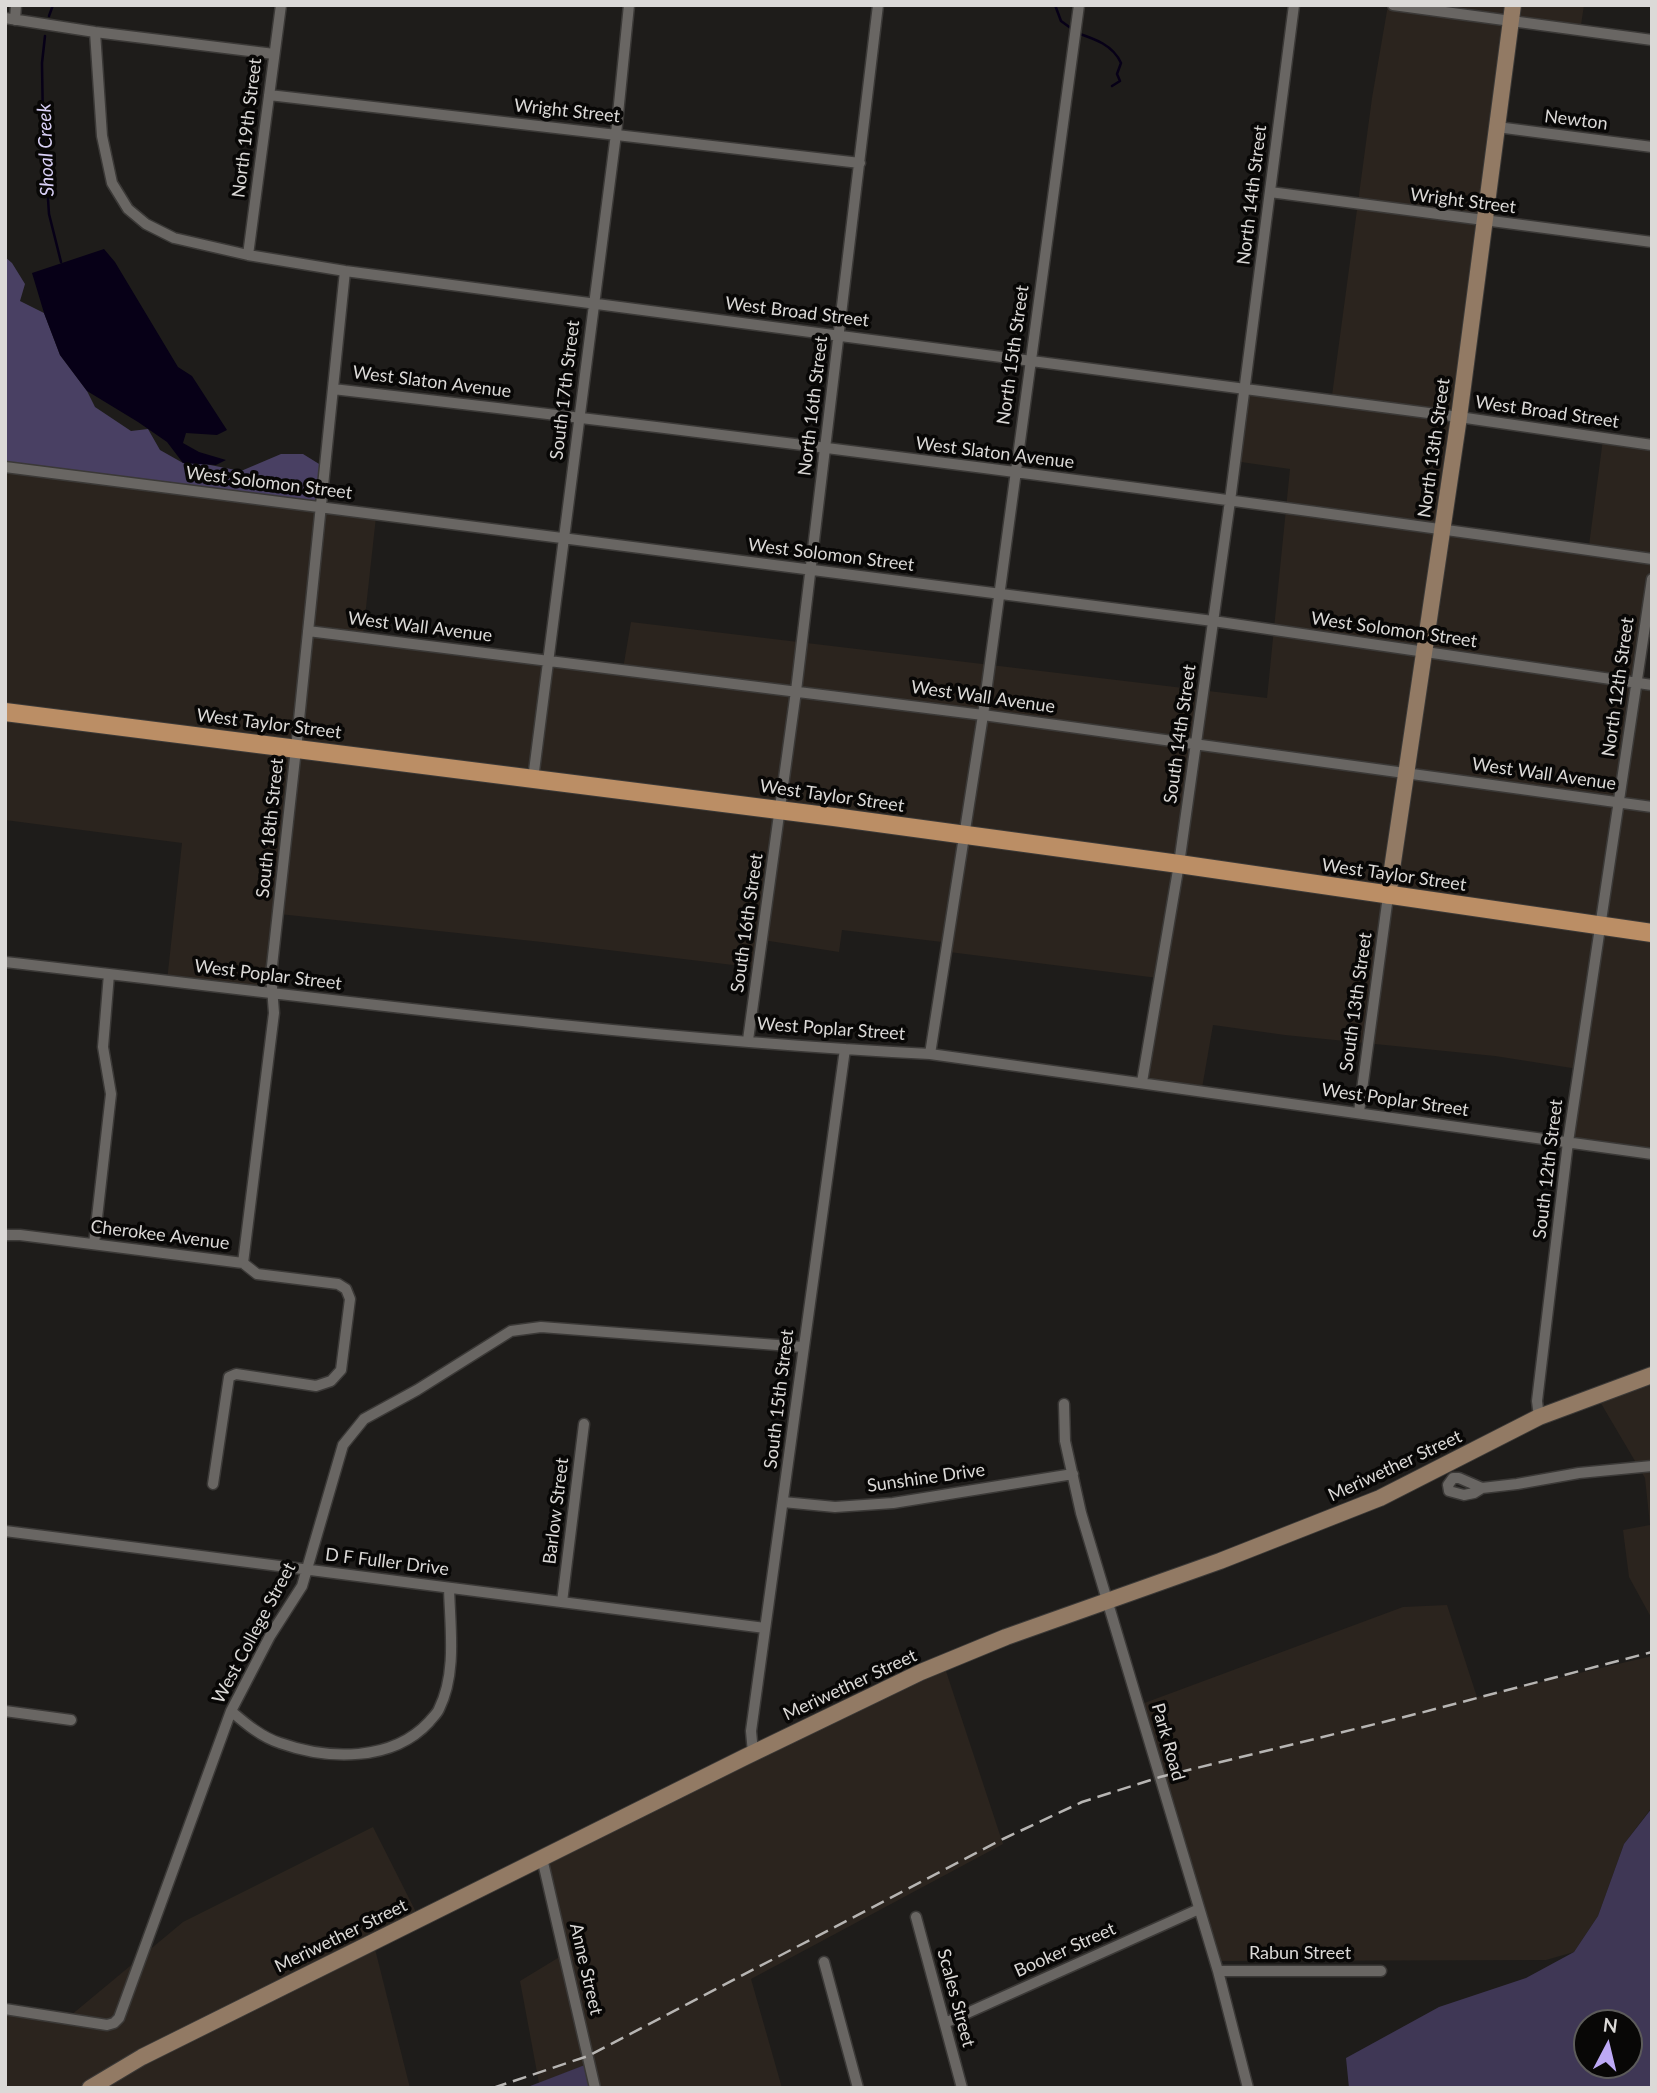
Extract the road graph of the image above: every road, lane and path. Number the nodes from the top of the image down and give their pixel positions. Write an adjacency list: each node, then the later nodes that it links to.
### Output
1 (16, 5): 9 (street)
2 (281, 5): 12 (street, North 19th Street)
3 (629, 5): 15 (street, South 17th Street)
4 (878, 5): 17 (street, North 16th Street)
5 (1079, 5): 25 (street, North 15th Street)
6 (1294, 5): 18 (street, North 14th Street)
7 (1393, 5): 8 (street)
8 (1512, 13): 11 (street); 14 (street, North 13th Street)
9 (10, 19): 10 (street)
10 (94, 32): 12 (street); 21 (street, West Broad Street)
11 (1652, 40)
12 (274, 54): 13 (street, North 19th Street)
13 (269, 95): 15 (street, Wright Street); 21 (street, North 19th Street)
14 (1497, 127): 16 (street, Newton); 19 (street, North 13th Street)
15 (616, 134): 17 (street, Wright Street); 23 (street, South 17th Street)
16 (1652, 147)
17 (860, 163): 24 (street, North 16th Street)
18 (1270, 192): 19 (street, Wright Street); 27 (street, North 14th Street)
19 (1484, 221): 20 (street, Wright Street); 29 (street, North 13th Street)
20 (1652, 242)
21 (248, 255): 22 (street, West Broad Street)
22 (345, 271): 23 (street, West Broad Street); 26 (street, South 18th Street)
23 (594, 304): 24 (street, West Broad Street); 28 (street, South 17th Street)
24 (839, 335): 25 (street, West Broad Street); 31 (street, North 16th Street)
25 (1030, 361): 27 (street, West Broad Street); 33 (street, North 15th Street)
26 (333, 389): 28 (street, West Slaton Avenue); 35 (street, South 18th Street)
27 (1246, 390): 29 (street, West Broad Street); 34 (street, South 14th Street)
28 (579, 417): 31 (street, West Slaton Avenue); 37 (street, South 17th Street)
29 (1459, 417): 30 (street, West Broad Street); 36 (street, North 13th Street)
30 (1652, 445)
31 (826, 448): 33 (street, West Slaton Avenue); 39 (street, North 16th Street)
32 (5, 467): 35 (street, West Solomon Street)
33 (1015, 473): 34 (street, West Slaton Avenue); 41 (street, North 15th Street)
34 (1230, 501): 36 (street, West Slaton Avenue); 42 (street, South 14th Street)
35 (320, 508): 37 (street, West Solomon Street); 43 (street, South 18th Street)
36 (1441, 529): 38 (street, West Slaton Avenue); 44 (street, North 13th Street)
37 (564, 539): 39 (street, West Solomon Street); 45 (street, South 17th Street)
38 (1652, 559)
39 (811, 570): 41 (street, West Solomon Street); 48 (street, North 16th Street)
40 (1652, 579): 46 (street, North 12th Street)
41 (998, 594): 42 (street, West Solomon Street); 50 (street, North 15th Street)
42 (1213, 621): 44 (street, West Solomon Street); 51 (street, South 14th Street)
43 (308, 631): 45 (street, West Wall Avenue); 52 (street, South 18th Street)
44 (1424, 652): 46 (street, West Solomon Street); 53 (street, North 13th Street)
45 (548, 661): 48 (street, West Wall Avenue); 54 (street, South 17th Street)
46 (1637, 683): 47 (street, West Solomon Street); 55 (street, North 12th Street)
47 (1652, 685)
48 (796, 691): 50 (street, West Wall Avenue); 57 (street, North 16th Street)
49 (5, 712): 52 (main road, West Taylor Street)
50 (982, 715): 51 (street, West Wall Avenue); 58 (street, North 15th Street)
51 (1196, 744): 53 (street, West Wall Avenue); 59 (street, South 14th Street)
52 (296, 749): 54 (main road, West Taylor Street); 65 (street, South 18th Street)
53 (1407, 773): 55 (street, West Wall Avenue); 60 (street, North 13th Street)
54 (533, 779): 57 (main road, West Taylor Street)
55 (1619, 802): 56 (street, West Wall Avenue); 61 (street, North 12th Street)
56 (1652, 807)
57 (781, 810): 58 (main road, West Taylor Street); 66 (street, South 16th Street)
58 (963, 835): 59 (main road, West Taylor Street); 68 (street)
59 (1179, 864): 60 (main road, West Taylor Street); 69 (street, South 14th Street)
60 (1388, 896): 61 (main road, West Taylor Street); 70 (street, South 13th Street)
61 (1601, 926): 62 (main road, West Taylor Street); 71 (street, South 12th Street)
62 (1652, 933)
63 (5, 962): 64 (street, West Poplar Street)
64 (109, 974): 65 (street, West Poplar Street); 74 (street)
65 (273, 993): 66 (street, West Poplar Street); 75 (street, South 18th Street)
66 (748, 1041): 67 (street, West Poplar Street)
67 (845, 1049): 68 (street, West Poplar Street); 76 (street, South 15th Street)
68 (930, 1054): 69 (street, West Poplar Street)
69 (1142, 1082): 70 (street, West Poplar Street)
70 (1359, 1112): 71 (street, West Poplar Street)
71 (1568, 1142): 72 (street, West Poplar Street); 79 (street, South 12th Street)
72 (1652, 1154)
73 (5, 1235): 74 (street, Cherokee Avenue)
74 (94, 1244): 75 (street, Cherokee Avenue)
75 (243, 1263): 83 (street, Cherokee Avenue)
76 (803, 1347): 85 (street, South 15th Street); 87 (street, West College Street)
77 (1652, 1375): 79 (street, Meriwether Street)
78 (1064, 1404): 82 (street, Park Road)
79 (1539, 1417): 89 (street, Meriwether Street)
80 (584, 1424): 90 (street, Barlow Street)
81 (1652, 1466): 84 (street)
82 (1073, 1474): 85 (street, Sunshine Drive); 89 (street, Park Road)
83 (213, 1484)
84 (1482, 1488)
85 (783, 1502): 91 (street, South 15th Street)
86 (5, 1531): 87 (street, D F Fuller Drive)
87 (308, 1570): 88 (street, D F Fuller Drive); 93 (street, West College Street)
88 (449, 1588): 90 (street, D F Fuller Drive); 93 (street)
89 (1108, 1601): 95 (street, Meriwether Street); 97 (street, Park Road)
90 (562, 1602): 91 (street, D F Fuller Drive)
91 (765, 1628): 95 (street, South 15th Street)
92 (5, 1711): 94 (street)
93 (231, 1711): 102 (street, West College Street)
94 (71, 1720)
95 (753, 1753): 96 (street, Meriwether Street)
96 (542, 1858): 104 (street, Meriwether Street); 105 (street, Anne Street)
97 (1199, 1909): 100 (street, Park Road); 103 (street, Booker Street)
98 (916, 1917): 103 (street, Scales Street)
99 (824, 1962): 106 (street)
100 (1218, 1971): 101 (street, Rabun Street); 108 (street, Park Road)
101 (1381, 1971)
102 (5, 2009)
103 (945, 2023): 107 (street, Scales Street)
104 (90, 2088)
105 (595, 2088)
106 (859, 2088)
107 (962, 2088)
108 (1248, 2088)

